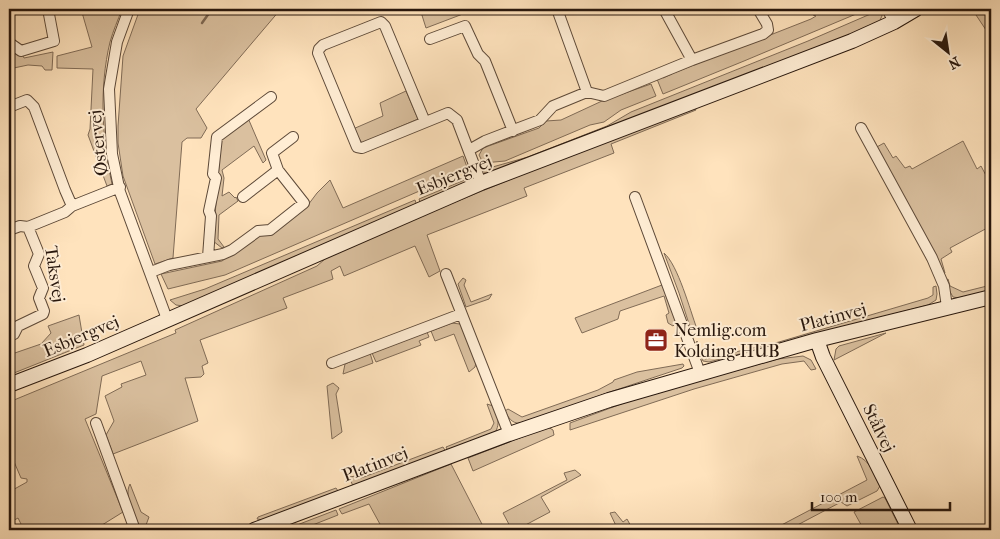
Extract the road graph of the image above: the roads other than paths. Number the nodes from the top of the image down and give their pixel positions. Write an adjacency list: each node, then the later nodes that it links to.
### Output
1 (48, 9): 10 (street)
2 (129, 9): 22 (street, Østervej)
3 (557, 9): 12 (street)
4 (664, 9): 11 (street)
5 (758, 9): 11 (street)
6 (887, 9): 8 (street)
7 (916, 9): 8 (street, Esbjergvej)
8 (894, 22): 21 (street, Esbjergvej)
9 (430, 39): 17 (street)
10 (9, 44)
11 (692, 60): 12 (street)
12 (587, 92): 17 (street)
13 (270, 97): 28 (street)
14 (9, 107): 25 (street)
15 (426, 122): 15 (street); 19 (street)
16 (861, 128): 32 (street)
17 (513, 131): 19 (street)
18 (293, 136): 20 (street)
19 (469, 150): 21 (street)
20 (278, 170): 23 (street); 28 (street)
21 (481, 183): 34 (street, Esbjergvej)
22 (120, 187): 25 (street, Taksvej); 29 (street, Østervej)
23 (243, 197)
24 (635, 197): 38 (street)
25 (72, 206): 26 (street, Taksvej)
26 (28, 227): 27 (street, Taksvej); 35 (street, Taksvej)
27 (9, 230)
28 (208, 257): 29 (street)
29 (150, 272): 34 (street, Østervej)
30 (446, 274): 33 (street)
31 (991, 297): 32 (street, Platinvej)
32 (947, 307): 36 (street, Platinvej)
33 (462, 314): 37 (street); 41 (street)
34 (167, 319): 39 (street, Esbjergvej)
35 (9, 336)
36 (818, 340): 38 (street, Platinvej); 44 (street, Stålvej)
37 (332, 363)
38 (700, 373): 41 (street, Platinvej)
39 (9, 385)
40 (96, 423): 42 (street)
41 (509, 434): 43 (street, Platinvej)
42 (135, 530)
43 (254, 530)
44 (910, 530)

